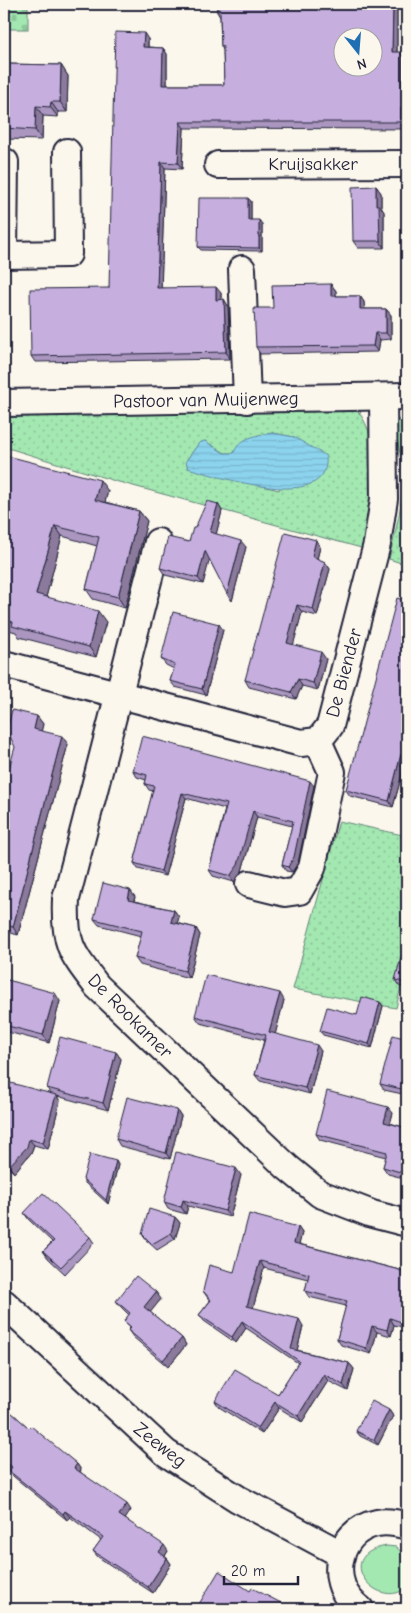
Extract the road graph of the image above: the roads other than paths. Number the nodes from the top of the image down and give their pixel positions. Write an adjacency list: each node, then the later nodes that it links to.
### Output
1 (67, 152): 5 (street)
2 (5, 162): 5 (street)
3 (407, 164): 4 (street, Kruijsakker)
4 (218, 165)
5 (4, 255)
6 (242, 269): 8 (street)
7 (395, 397): 8 (street, Pastoor van Muijenweg); 13 (street, De Biender)
8 (247, 400): 9 (street, Pastoor van Muijenweg)
9 (4, 403)
10 (158, 542): 12 (street, De Rookamer)
11 (4, 664): 12 (street, De Biender)
12 (119, 694): 13 (street, De Biender); 15 (street, De Rookamer)
13 (318, 741): 14 (street)
14 (249, 884)
15 (407, 1223)
16 (4, 1303): 18 (street, Zeeweg)
17 (407, 1526): 18 (street)
18 (341, 1554): 19 (street)
19 (360, 1609)

